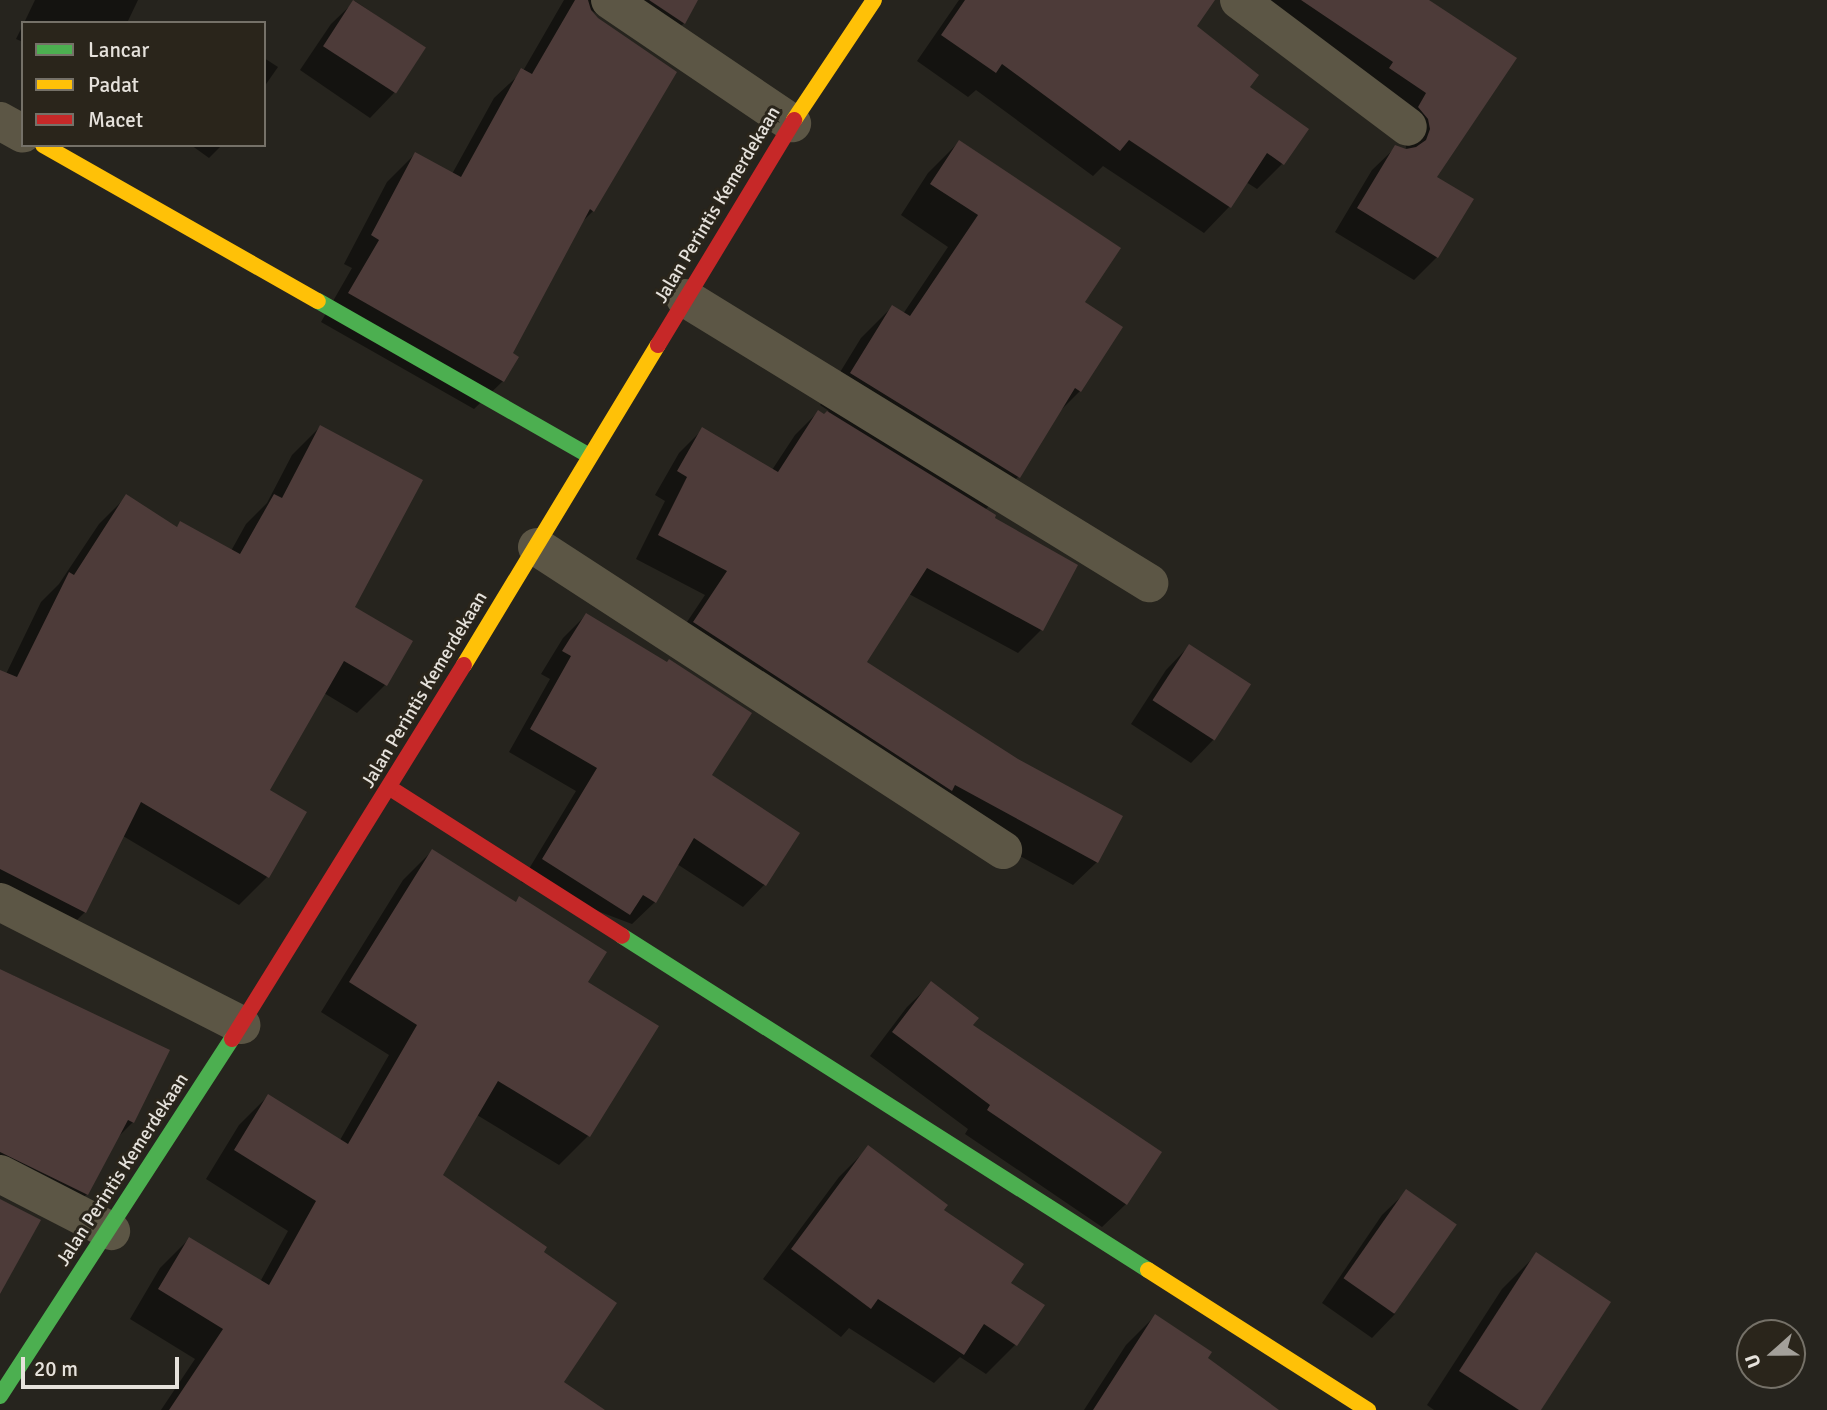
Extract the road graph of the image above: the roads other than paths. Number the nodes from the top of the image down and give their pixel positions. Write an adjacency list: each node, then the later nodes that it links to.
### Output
1 (610, 0): 5 (street)
2 (874, 0): 5 (street, Jalan Perintis Kemerdekaan)
3 (1239, 0): 6 (street)
4 (0, 121): 7 (street)
5 (792, 123): 9 (street, Jalan Perintis Kemerdekaan)
6 (1408, 127)
7 (21, 133)
8 (47, 147): 10 (street)
9 (685, 298): 10 (street, Jalan Perintis Kemerdekaan); 12 (street)
10 (590, 456): 11 (street, Jalan Perintis Kemerdekaan)
11 (537, 547): 13 (street, Jalan Perintis Kemerdekaan); 14 (street)
12 (1149, 583)
13 (390, 788): 16 (street, Jalan Perintis Kemerdekaan); 20 (street)
14 (1003, 850)
15 (0, 902): 16 (street)
16 (241, 1025): 18 (street, Jalan Perintis Kemerdekaan)
17 (0, 1174): 18 (street)
18 (111, 1231): 19 (street, Jalan Perintis Kemerdekaan)
19 (0, 1396)
20 (1368, 1410)

